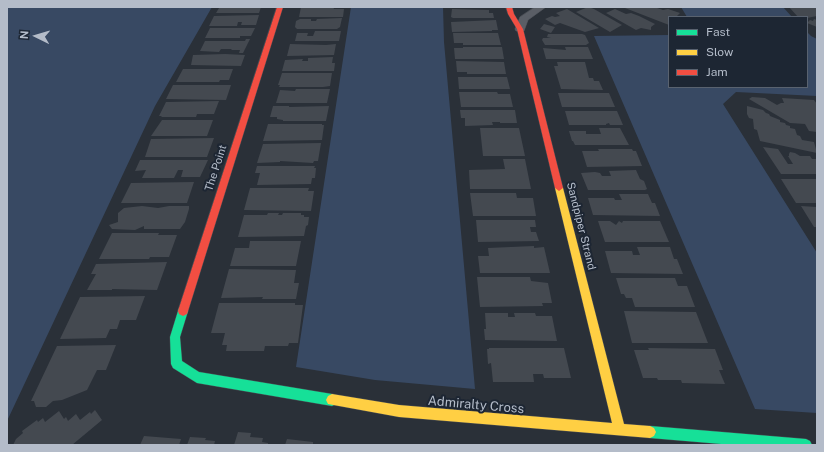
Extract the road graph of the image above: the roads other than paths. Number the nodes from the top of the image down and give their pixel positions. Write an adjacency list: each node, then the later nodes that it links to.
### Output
1 (280, 7): 5 (street, The Point)
2 (509, 7): 4 (street, Sandpiper Strand)
3 (540, 7): 4 (street)
4 (520, 29): 6 (street, Sandpiper Strand)
5 (175, 337): 6 (street, Admiralty Cross)
6 (619, 429): 7 (street, Admiralty Cross)
7 (806, 445)

